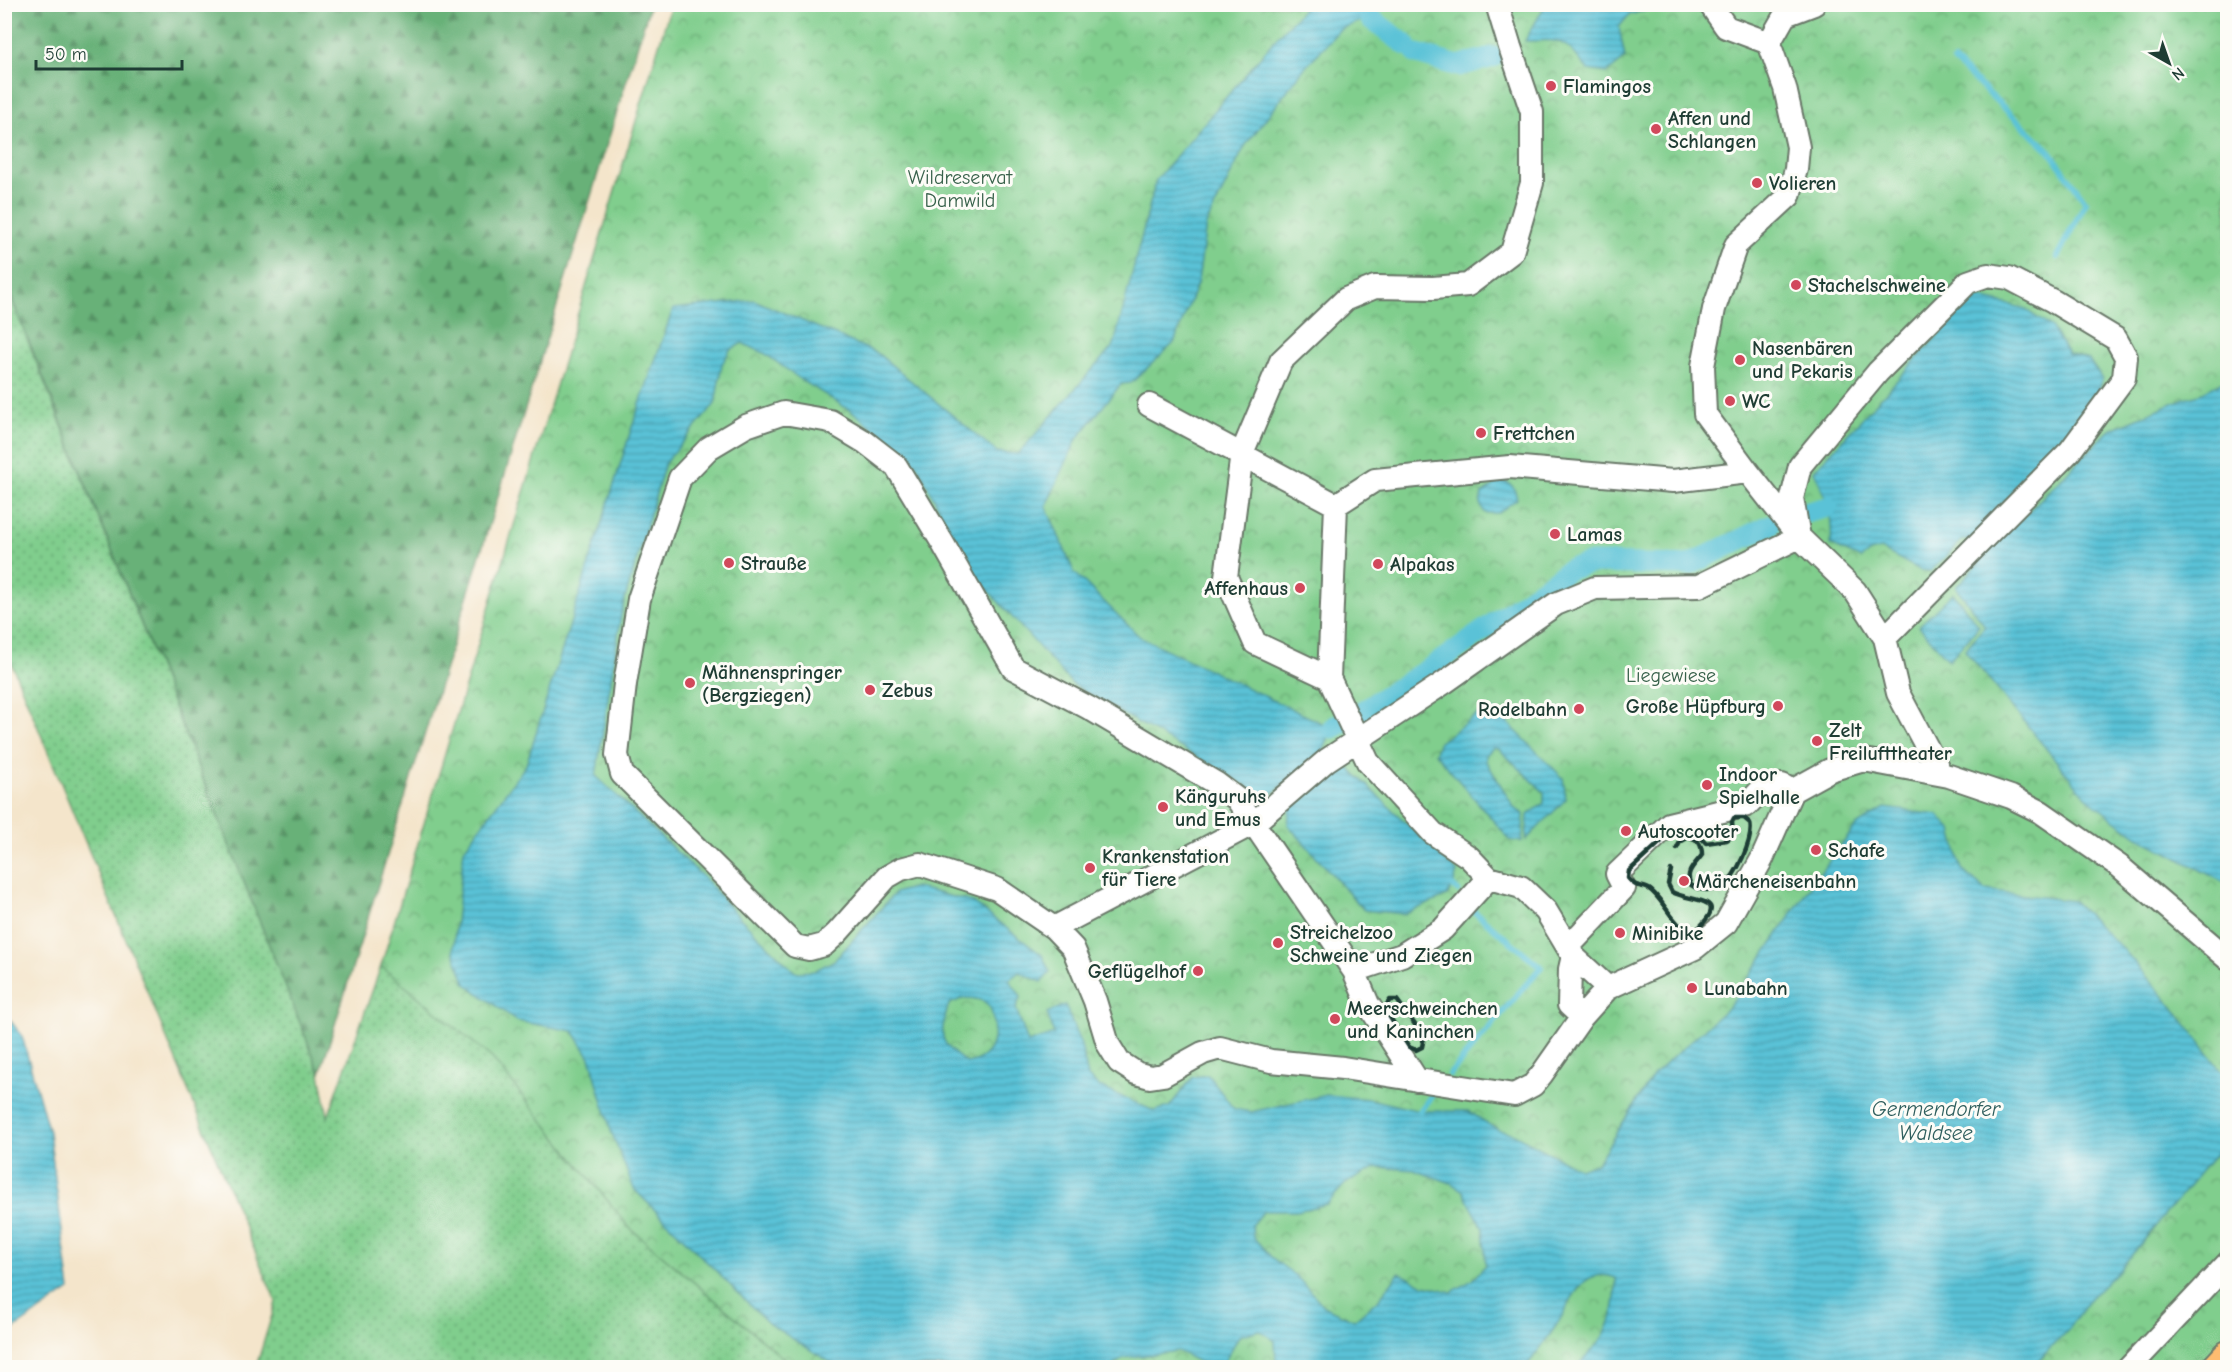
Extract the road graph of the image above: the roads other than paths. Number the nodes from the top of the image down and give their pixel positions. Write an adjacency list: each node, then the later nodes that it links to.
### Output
1 (1497, 4): 7 (street)
2 (1710, 4): 5 (street)
3 (1814, 4): 4 (street)
4 (1786, 10): 5 (street)
5 (1769, 43): 8 (street)
6 (1149, 405): 7 (street)
7 (1242, 453): 9 (street); 12 (street)
8 (1748, 472): 9 (street); 10 (street)
9 (1336, 505): 12 (street)
10 (1799, 537): 11 (street); 11 (street); 13 (street)
11 (1885, 638): 14 (street)
12 (1329, 678): 13 (street)
13 (1357, 739): 18 (street); 19 (street)
14 (1941, 774): 15 (street); 22 (street)
15 (1792, 791): 16 (street); 17 (street)
16 (1747, 805): 17 (street); 21 (street)
17 (1778, 822): 24 (street)
18 (1254, 823): 20 (street); 20 (street); 23 (street)
19 (1489, 878): 21 (street); 23 (street)
20 (1053, 928): 26 (street)
21 (1570, 952): 24 (street); 25 (street)
22 (2228, 959)
23 (1354, 971): 26 (street)
24 (1608, 988): 25 (street)
25 (1582, 1017): 26 (street)
26 (1417, 1080)
27 (2228, 1263): 29 (street)
28 (2228, 1355): 30 (main road)
29 (2129, 1368)
30 (2216, 1368)

